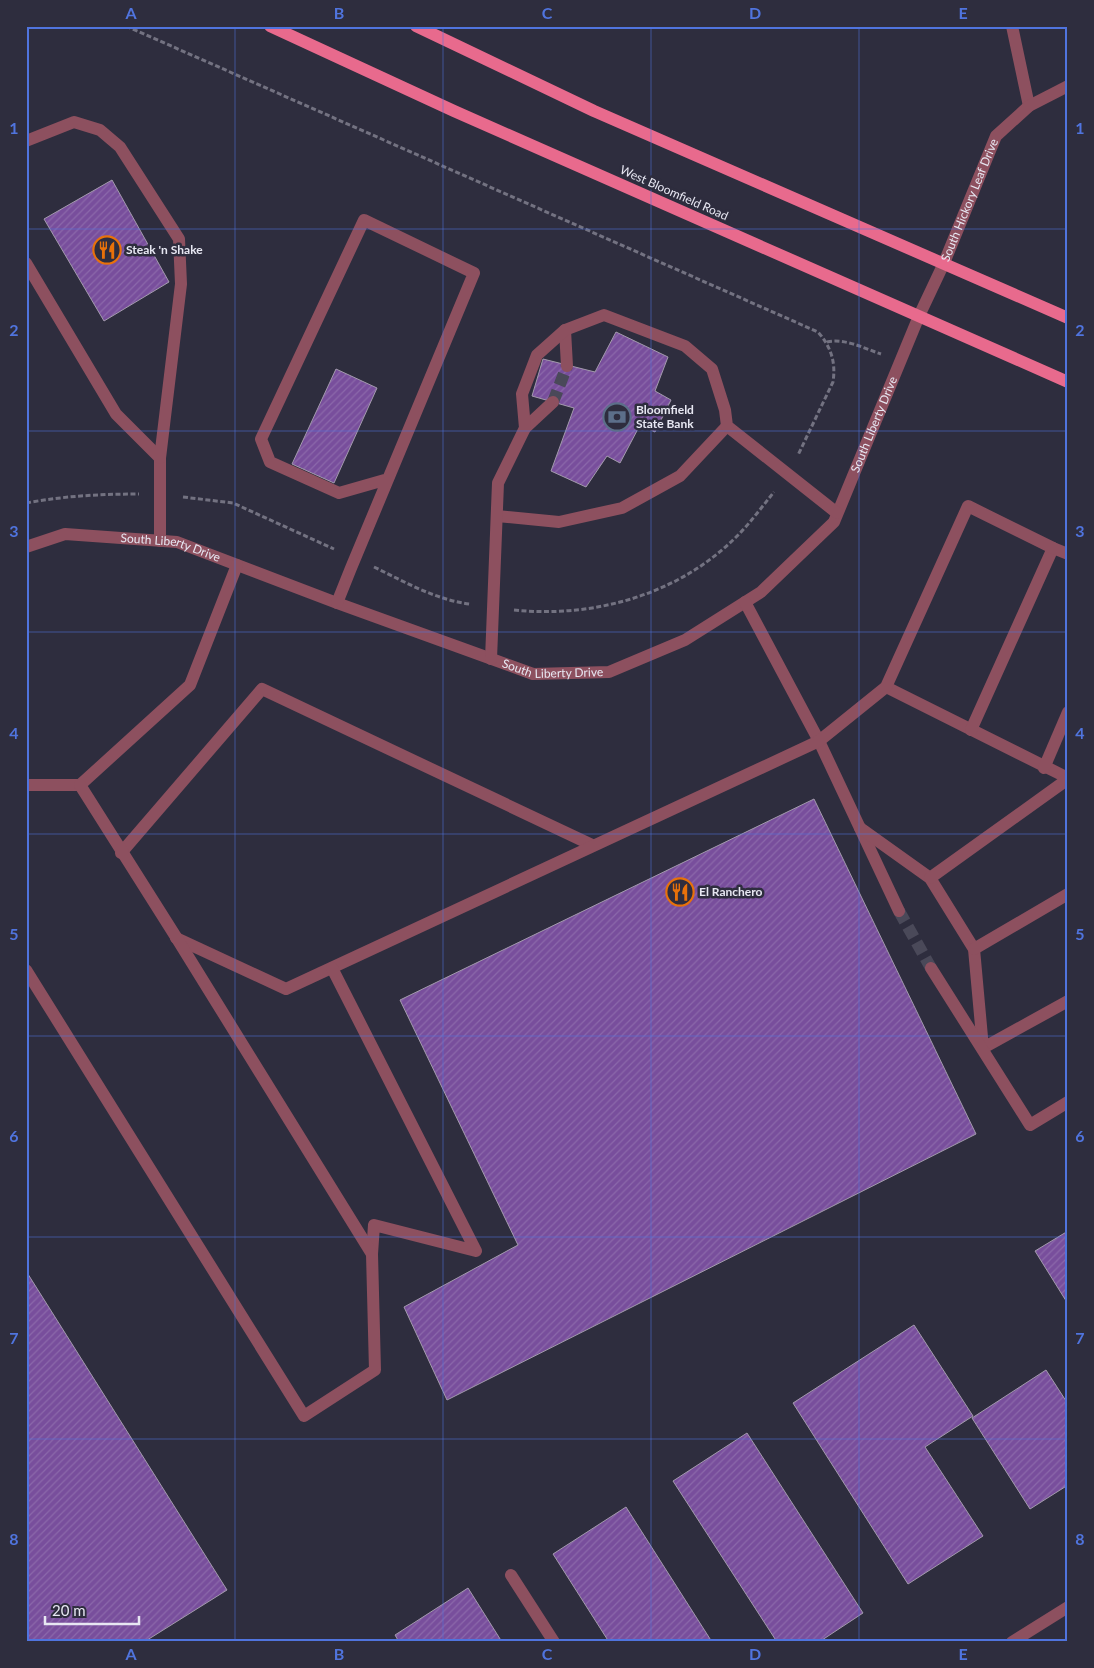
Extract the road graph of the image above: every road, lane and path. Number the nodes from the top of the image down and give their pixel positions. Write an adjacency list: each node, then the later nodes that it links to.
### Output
1 (126, 26): 13 (path)
2 (270, 26): 10 (main road, West Bloomfield Road)
3 (416, 26): 9 (main road)
4 (1012, 26): 6 (street)
5 (1068, 86): 6 (street, South Hickory Leaf Drive)
6 (1029, 106): 9 (street, South Hickory Leaf Drive)
7 (26, 141): 19 (street)
8 (26, 263): 19 (street)
9 (944, 263): 10 (street, South Hickory Leaf Drive); 11 (main road)
10 (919, 316): 13 (street, South Liberty Drive); 15 (main road, West Bloomfield Road)
11 (1068, 318)
12 (566, 330): 14 (street); 17 (street); 18 (street)
13 (901, 360): 21 (street, South Liberty Drive)
14 (567, 366)
15 (1068, 382)
16 (553, 402): 18 (street)
17 (727, 426): 21 (street); 22 (street)
18 (525, 428): 22 (street)
19 (160, 458): 23 (street)
20 (388, 479): 20 (street); 29 (street)
21 (837, 513): 28 (street, South Liberty Drive)
22 (497, 516): 30 (street)
23 (160, 541): 24 (street, South Liberty Drive); 27 (street, South Liberty Drive)
24 (26, 547)
25 (1052, 548): 26 (street); 31 (street); 33 (street)
26 (1068, 554)
27 (237, 565): 29 (street, South Liberty Drive); 38 (street)
28 (745, 602): 30 (street, South Liberty Drive); 34 (street)
29 (337, 603): 30 (street, South Liberty Drive)
30 (491, 658)
31 (886, 687): 33 (street); 34 (street)
32 (1068, 712): 35 (street)
33 (971, 730): 35 (street)
34 (819, 741): 39 (street); 40 (street)
35 (1044, 768): 36 (street)
36 (1068, 779): 42 (street)
37 (26, 785): 38 (street)
38 (80, 785): 41 (street)
39 (860, 828): 42 (street); 44 (street)
40 (592, 845): 41 (street); 47 (street)
41 (122, 853): 45 (street)
42 (930, 878): 46 (street)
43 (1068, 894): 46 (street)
44 (899, 911)
45 (176, 937): 47 (street); 53 (street)
46 (974, 949): 51 (street)
47 (332, 968): 53 (street)
48 (931, 968): 51 (street)
49 (26, 970): 53 (street)
50 (1068, 1001): 51 (street)
51 (983, 1048): 52 (street)
52 (1068, 1102)
53 (372, 1254)
54 (511, 1575): 56 (street)
55 (1068, 1607): 57 (street)
56 (554, 1642)
57 (1012, 1642)

